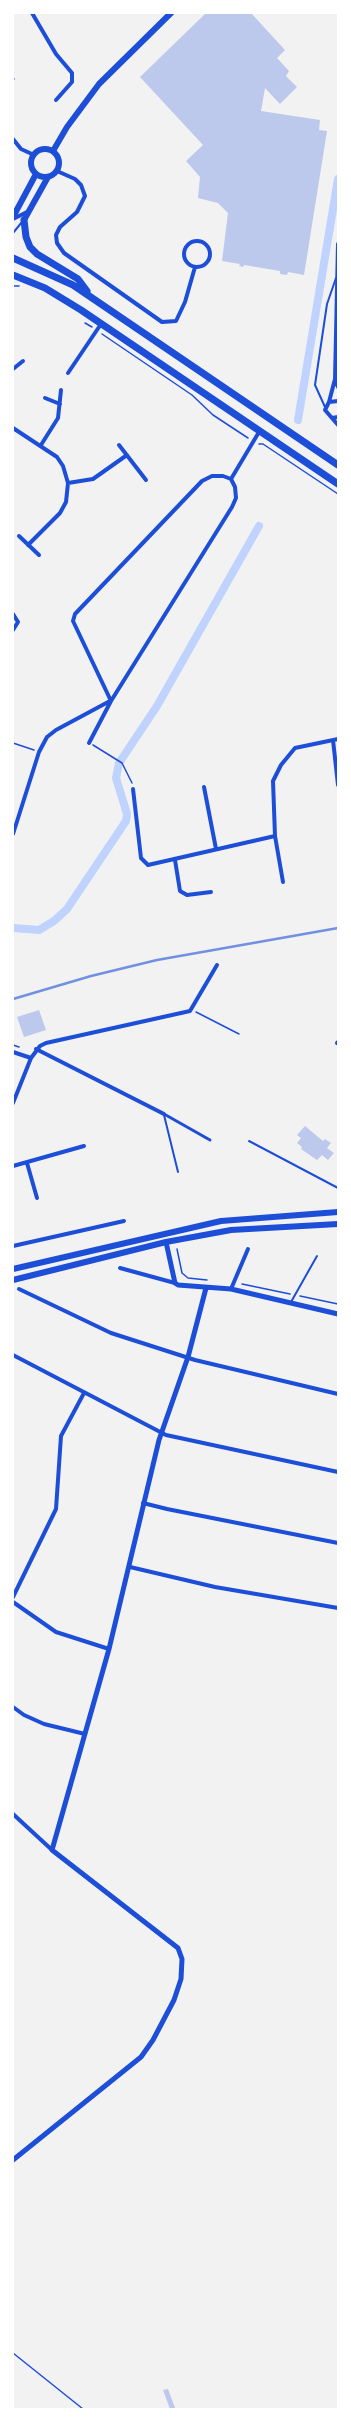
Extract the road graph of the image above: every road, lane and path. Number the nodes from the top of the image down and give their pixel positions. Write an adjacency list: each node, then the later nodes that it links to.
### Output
1 (32, 13): 3 (street)
2 (172, 13): 5 (main road)
3 (56, 100)
4 (13, 139): 6 (street)
5 (53, 151): 6 (main road); 7 (main road)
6 (34, 155): 8 (main road)
7 (57, 171): 9 (main road); 18 (street)
8 (36, 174): 9 (main road); 10 (main road)
9 (48, 177): 12 (main road)
10 (20, 204): 11 (street); 13 (main road)
11 (13, 210)
12 (27, 212): 13 (street); 14 (main road)
13 (13, 218)
14 (24, 220): 15 (lane); 23 (highway)
15 (13, 233)
16 (338, 244): 20 (street)
17 (13, 258): 23 (highway)
18 (195, 267): 18 (street)
19 (13, 276): 25 (highway)
20 (336, 278): 30 (street); 37 (lane)
21 (13, 286): 22 (path)
22 (24, 288)
23 (91, 296): 50 (highway)
24 (80, 318): 26 (path)
25 (101, 324): 26 (street); 43 (highway)
26 (97, 331): 29 (street); 45 (path)
27 (23, 361): 28 (street)
28 (13, 369)
29 (68, 373)
30 (335, 379): 31 (street); 35 (street)
31 (338, 387)
32 (61, 390): 36 (street)
33 (45, 398): 36 (street)
34 (338, 401): 35 (street)
35 (329, 402): 37 (street)
36 (60, 404): 47 (street)
37 (326, 407): 39 (street)
38 (338, 417): 39 (street)
39 (332, 418): 40 (street)
40 (338, 425)
41 (13, 428): 42 (street)
42 (17, 432): 44 (street); 47 (street)
43 (259, 432): 51 (street); 54 (highway)
44 (13, 435)
45 (248, 438)
46 (257, 443): 55 (path)
47 (41, 445): 53 (street)
48 (120, 445): 49 (street)
49 (127, 455): 52 (street); 53 (street)
50 (338, 465)
51 (231, 479): 61 (street); 61 (street)
52 (146, 480)
53 (68, 482): 57 (street)
54 (338, 484)
55 (338, 494)
56 (20, 536): 57 (street)
57 (28, 545): 58 (street)
58 (39, 555)
59 (13, 614): 60 (street)
60 (13, 630)
61 (111, 701): 65 (street); 66 (street)
62 (338, 738): 63 (street)
63 (333, 740): 67 (street); 71 (street)
64 (13, 742): 66 (path)
65 (89, 743): 69 (path)
66 (39, 752): 70 (street)
67 (338, 785)
68 (204, 787): 72 (street)
69 (134, 789): 73 (street)
70 (13, 834)
71 (275, 836): 72 (street); 74 (street)
72 (216, 849): 73 (street)
73 (174, 860): 75 (street)
74 (283, 882)
75 (211, 892)
76 (217, 965): 77 (street)
77 (191, 1009): 78 (path); 79 (street)
78 (239, 1034)
79 (36, 1049): 81 (street); 83 (street)
80 (13, 1052): 81 (street)
81 (31, 1058): 82 (street)
82 (13, 1103)
83 (164, 1114): 84 (street); 89 (lane)
84 (210, 1140)
85 (249, 1141): 90 (lane)
86 (84, 1146): 87 (street)
87 (27, 1163): 88 (street); 91 (street)
88 (13, 1166)
89 (178, 1172)
90 (338, 1188)
91 (37, 1198)
92 (338, 1212): 95 (main road)
93 (124, 1221): 97 (street)
94 (338, 1224): 96 (main road)
95 (164, 1233): 96 (street); 102 (main road)
96 (166, 1242): 103 (main road); 105 (street)
97 (13, 1246)
98 (177, 1249): 104 (path)
99 (248, 1249): 109 (street)
100 (317, 1256): 112 (lane)
101 (120, 1268): 105 (street)
102 (13, 1269)
103 (13, 1280)
104 (211, 1281)
105 (175, 1283): 107 (street)
106 (236, 1283): 110 (path)
107 (206, 1288): 109 (street); 116 (street)
108 (19, 1289): 116 (street)
109 (230, 1289): 112 (street)
110 (290, 1294)
111 (300, 1296): 113 (path)
112 (290, 1303): 114 (street)
113 (338, 1304)
114 (338, 1314)
115 (13, 1355): 117 (street)
116 (188, 1358): 118 (street); 119 (street)
117 (84, 1393): 119 (street); 124 (street)
118 (338, 1394)
119 (161, 1433): 120 (street); 121 (street)
120 (338, 1472)
121 (143, 1502): 122 (street); 123 (street)
122 (338, 1543)
123 (130, 1567): 126 (street); 127 (street)
124 (13, 1597)
125 (13, 1602): 127 (street)
126 (338, 1608)
127 (109, 1649): 129 (street)
128 (13, 1707): 129 (street)
129 (85, 1734): 131 (street)
130 (13, 1814): 131 (street)
131 (52, 1850): 132 (street)
132 (13, 2160)
133 (13, 2353): 134 (path)
134 (83, 2409)

